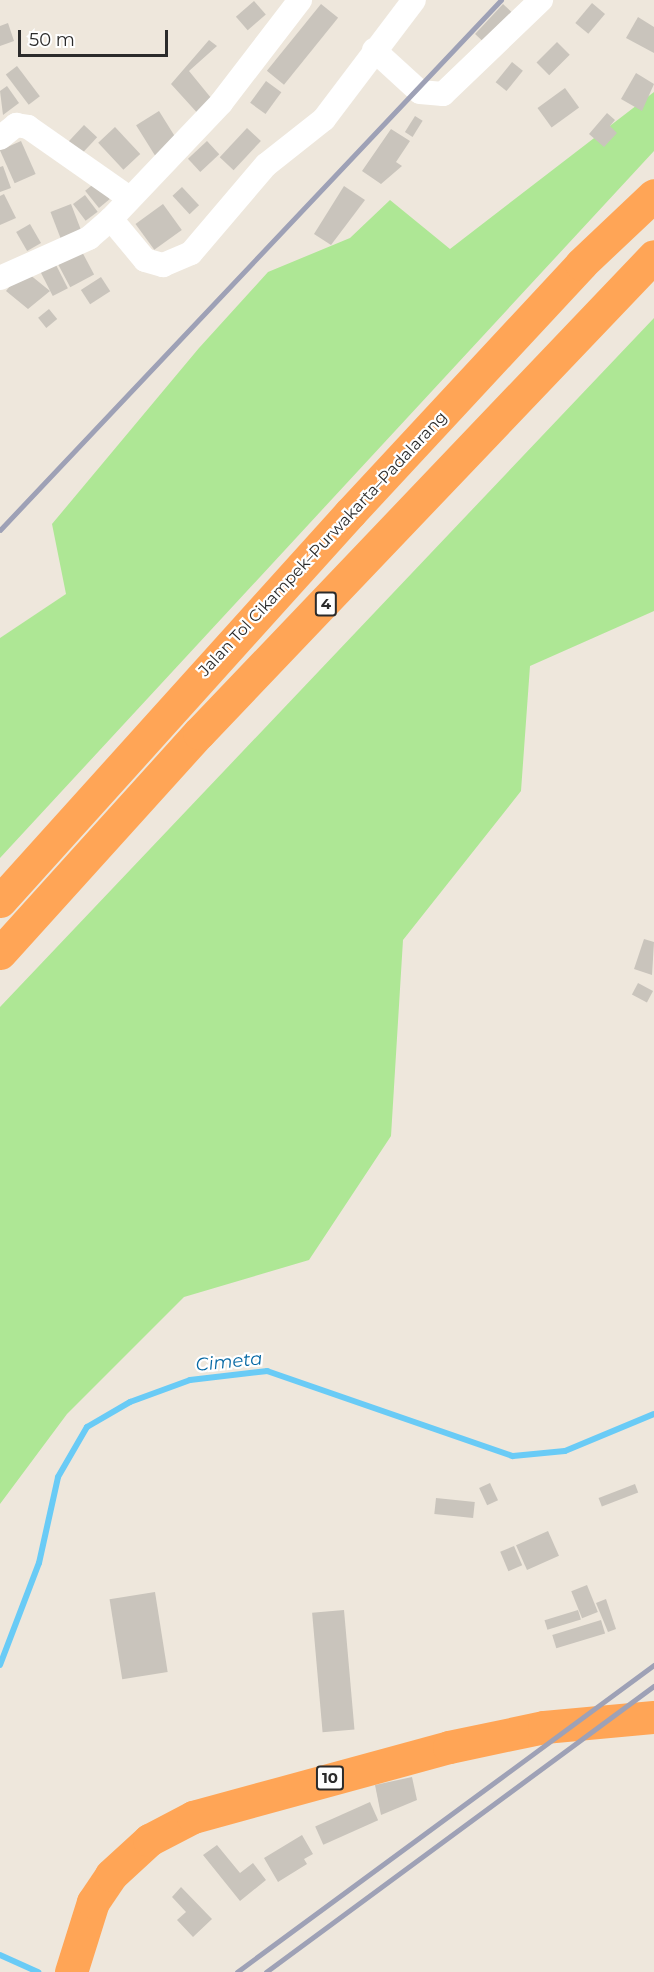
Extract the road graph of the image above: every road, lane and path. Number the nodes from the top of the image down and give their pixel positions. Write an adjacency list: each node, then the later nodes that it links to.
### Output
1 (300, 0): 7 (street)
2 (414, 0): 4 (street)
3 (541, 0): 4 (street)
4 (374, 50): 8 (street)
5 (5, 127): 7 (street)
6 (654, 195): 11 (highway, Jalan Tol Cikampek–Purwakarta–Padalarang)
7 (128, 197): 8 (street)
8 (111, 219): 10 (street)
9 (654, 256): 12 (highway, 4)
10 (0, 278)
11 (0, 901)
12 (0, 953)
13 (654, 1717): 14 (highway, 10)
14 (73, 1962)

